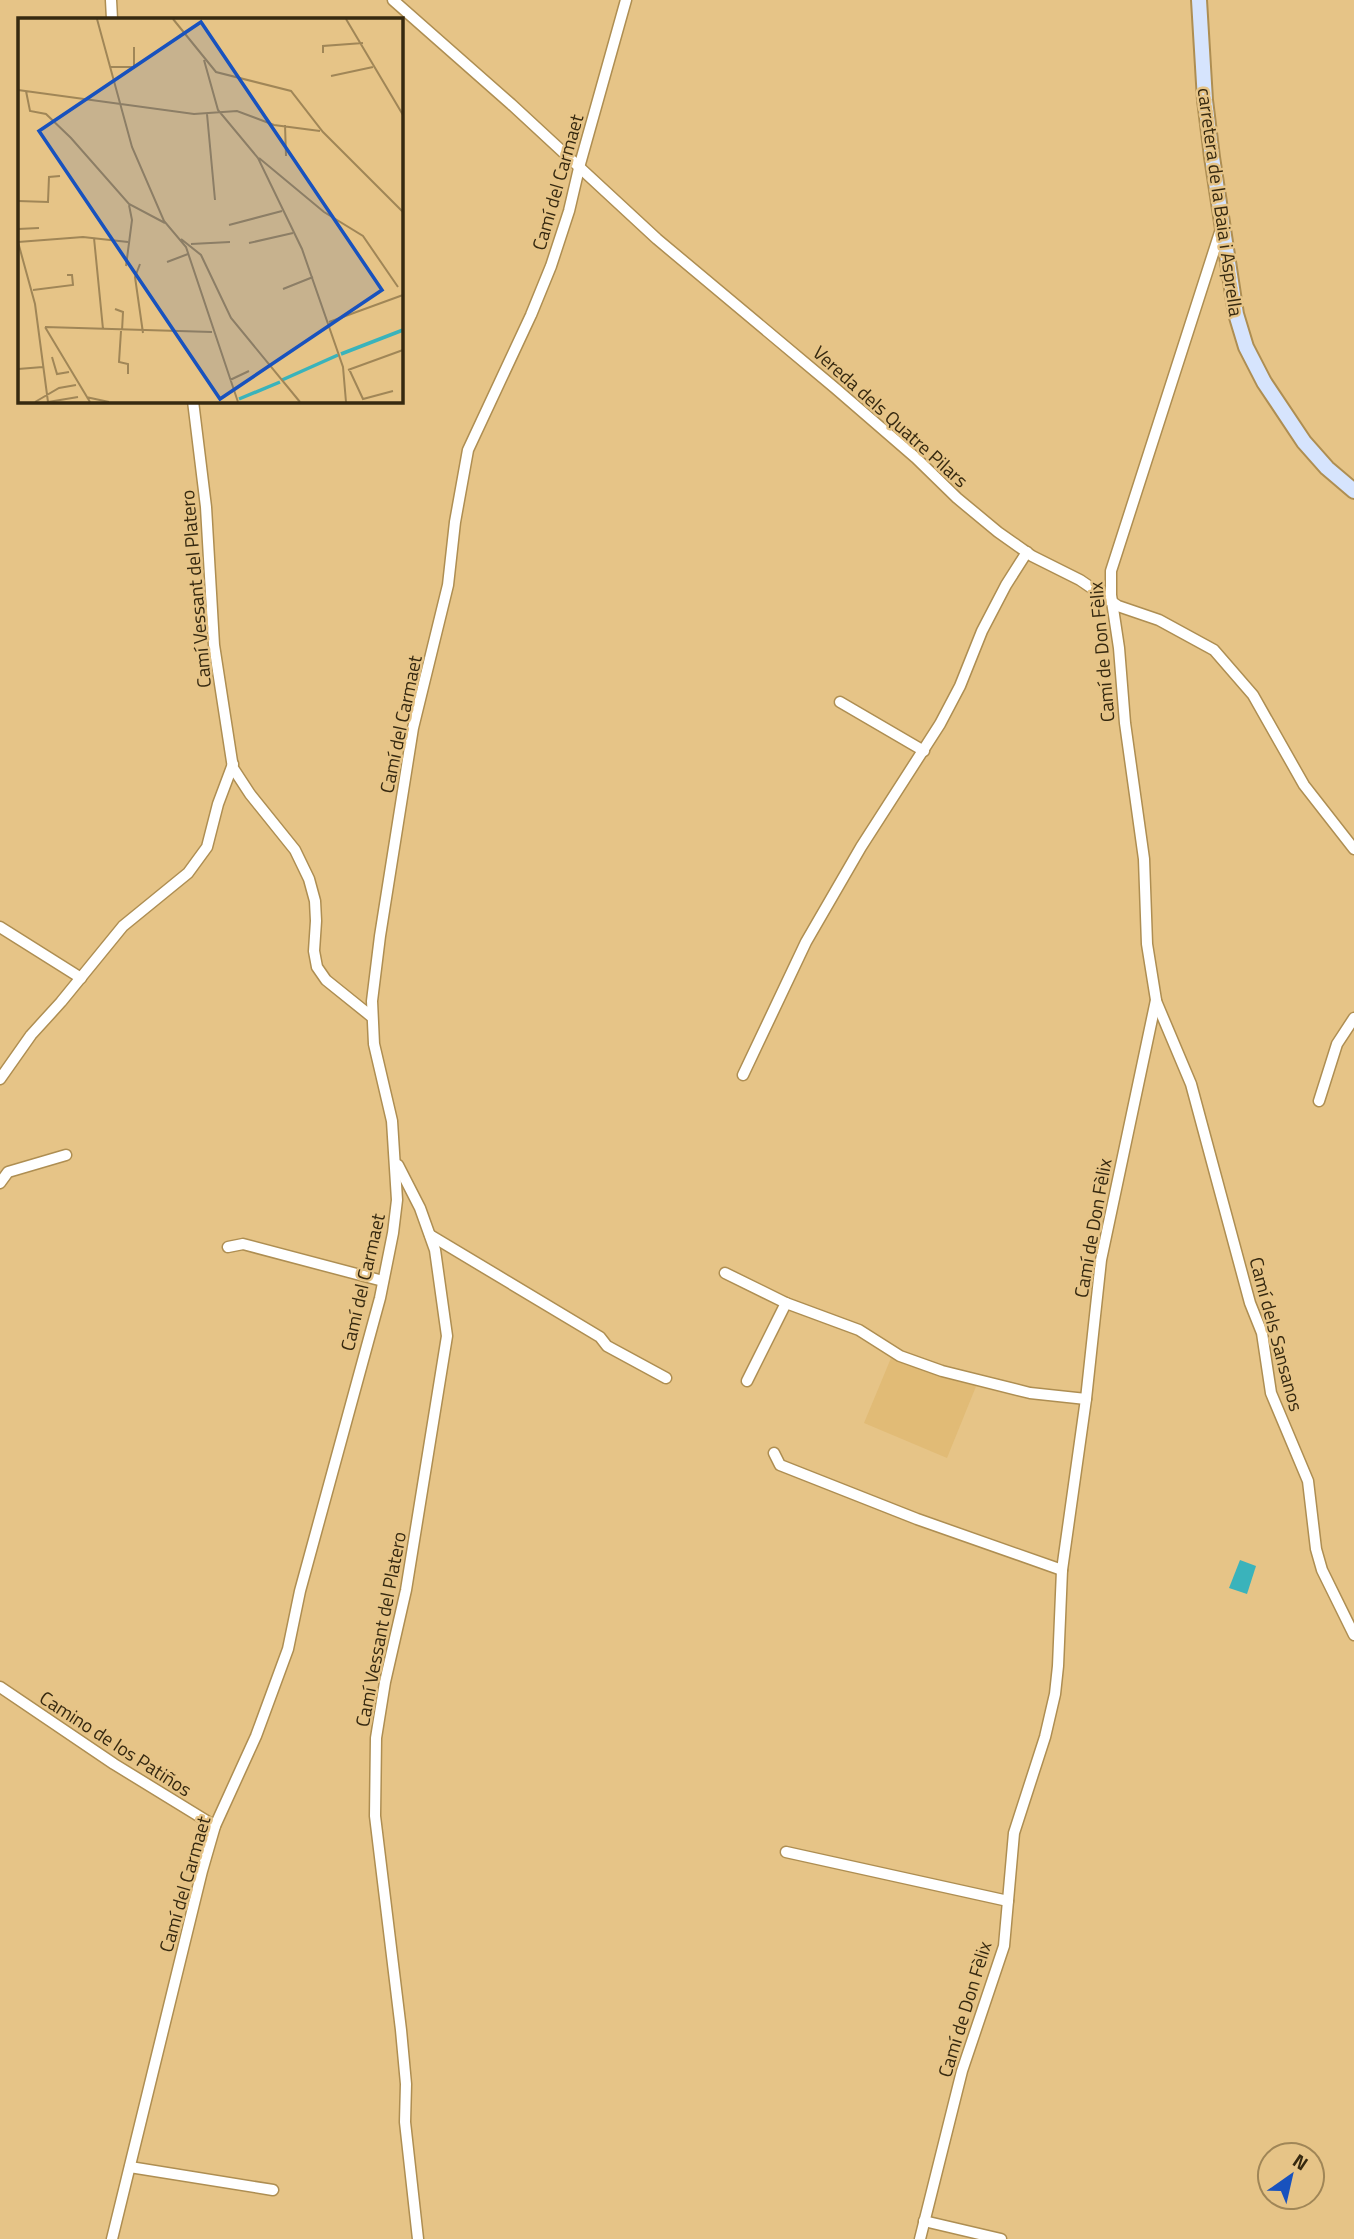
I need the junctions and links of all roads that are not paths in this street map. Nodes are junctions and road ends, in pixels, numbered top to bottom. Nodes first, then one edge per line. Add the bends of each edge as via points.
1 (111, 0) edge
2 (393, 0) edge
3 (626, 0) edge
4 (1199, 0) edge
5 (112, 18) edge
6 (579, 167) junction
7 (1223, 225) junction
8 (193, 402) edge
9 (1354, 491) edge
10 (1027, 552) junction
11 (1112, 601) junction
12 (839, 702) dead end
13 (924, 751) junction
14 (233, 764) junction
15 (1354, 849) edge
16 (0, 927) edge
17 (81, 978) junction
18 (1156, 1000) junction
19 (372, 1017) junction
20 (1354, 1018) edge
21 (743, 1075) dead end
22 (0, 1079) edge
23 (1319, 1101) dead end
24 (66, 1155) dead end
25 (396, 1162) junction
26 (0, 1183) edge
27 (429, 1234) junction
28 (228, 1247) dead end
29 (725, 1273) dead end
30 (383, 1281) junction
31 (786, 1303) junction
32 (666, 1378) dead end
33 (747, 1381) dead end
34 (1086, 1399) junction
35 (774, 1453) dead end
36 (1062, 1570) junction
37 (1354, 1635) edge
38 (0, 1687) edge
39 (215, 1826) junction
40 (786, 1852) dead end
41 (1008, 1901) junction
42 (130, 2167) junction
43 (273, 2190) dead end
44 (924, 2221) junction
45 (112, 2239) edge
46 (418, 2239) edge
47 (920, 2239) edge
48 (1001, 2239) edge

1 - 5 street
2 - 6 street, Vereda dels Quatre Pilars
3 - 6 street, Camí del Carmaet
4 - 7 main road, carretera de la Baia i Asprella via 1205,100
6 - 10 street, Vereda dels Quatre Pilars via 957,498
6 - 19 street, Camí del Carmaet via 551,266 468,450 448,585 414,728 380,936
7 - 9 main road, carretera de la Baia i Asprella via 1236,314 1246,347 1304,442
7 - 11 street, Camí de Don Fèlix via 1111,571
8 - 14 street, Camí Vessant del Platero via 206,507 214,645
10 - 11 street, Vereda dels Quatre Pilars
10 - 13 street via 982,631 960,686
11 - 15 street, Vereda dels Quatre Pilars via 1214,650 1253,695 1304,785
11 - 18 street, Camí de Don Fèlix via 1144,859 1147,944
12 - 13 street
13 - 21 street via 811,933
14 - 17 street via 207,847 188,873 123,926
14 - 19 street, Camí Vessant del Platero via 250,794 295,850 309,879 315,901 317,967 326,980
16 - 17 street
17 - 22 street
18 - 34 street, Camí de Don Fèlix via 1101,1260
18 - 37 street, Camí dels Sansanos via 1191,1084 1262,1333 1271,1393 1308,1481 1322,1570
19 - 25 street, Camí del Carmaet
20 - 23 street via 1337,1044
24 - 26 street via 8,1172
25 - 27 street, Camí Vessant del Platero
25 - 30 street, Camí del Carmaet via 397,1200
27 - 32 street
27 - 46 street, Camí Vessant del Platero via 447,1336 407,1590 376,1738 375,1816 401,2030
28 - 30 street via 243,1244
29 - 31 street
30 - 39 street, Camí del Carmaet via 288,1648 257,1736
31 - 33 street
31 - 34 street via 859,1330 900,1356 943,1371 1030,1393
34 - 36 street, Camí de Don Fèlix
35 - 36 street via 780,1465
36 - 41 street, Camí de Don Fèlix via 1055,1694 1014,1832
38 - 39 street, Camino de los Patiños
39 - 42 street, Camí del Carmaet
40 - 41 street
41 - 44 street, Camí de Don Fèlix via 1004,1946 962,2071
42 - 43 street
42 - 45 street, Camí del Carmaet
44 - 47 street, Camí de Don Fèlix
44 - 48 street

